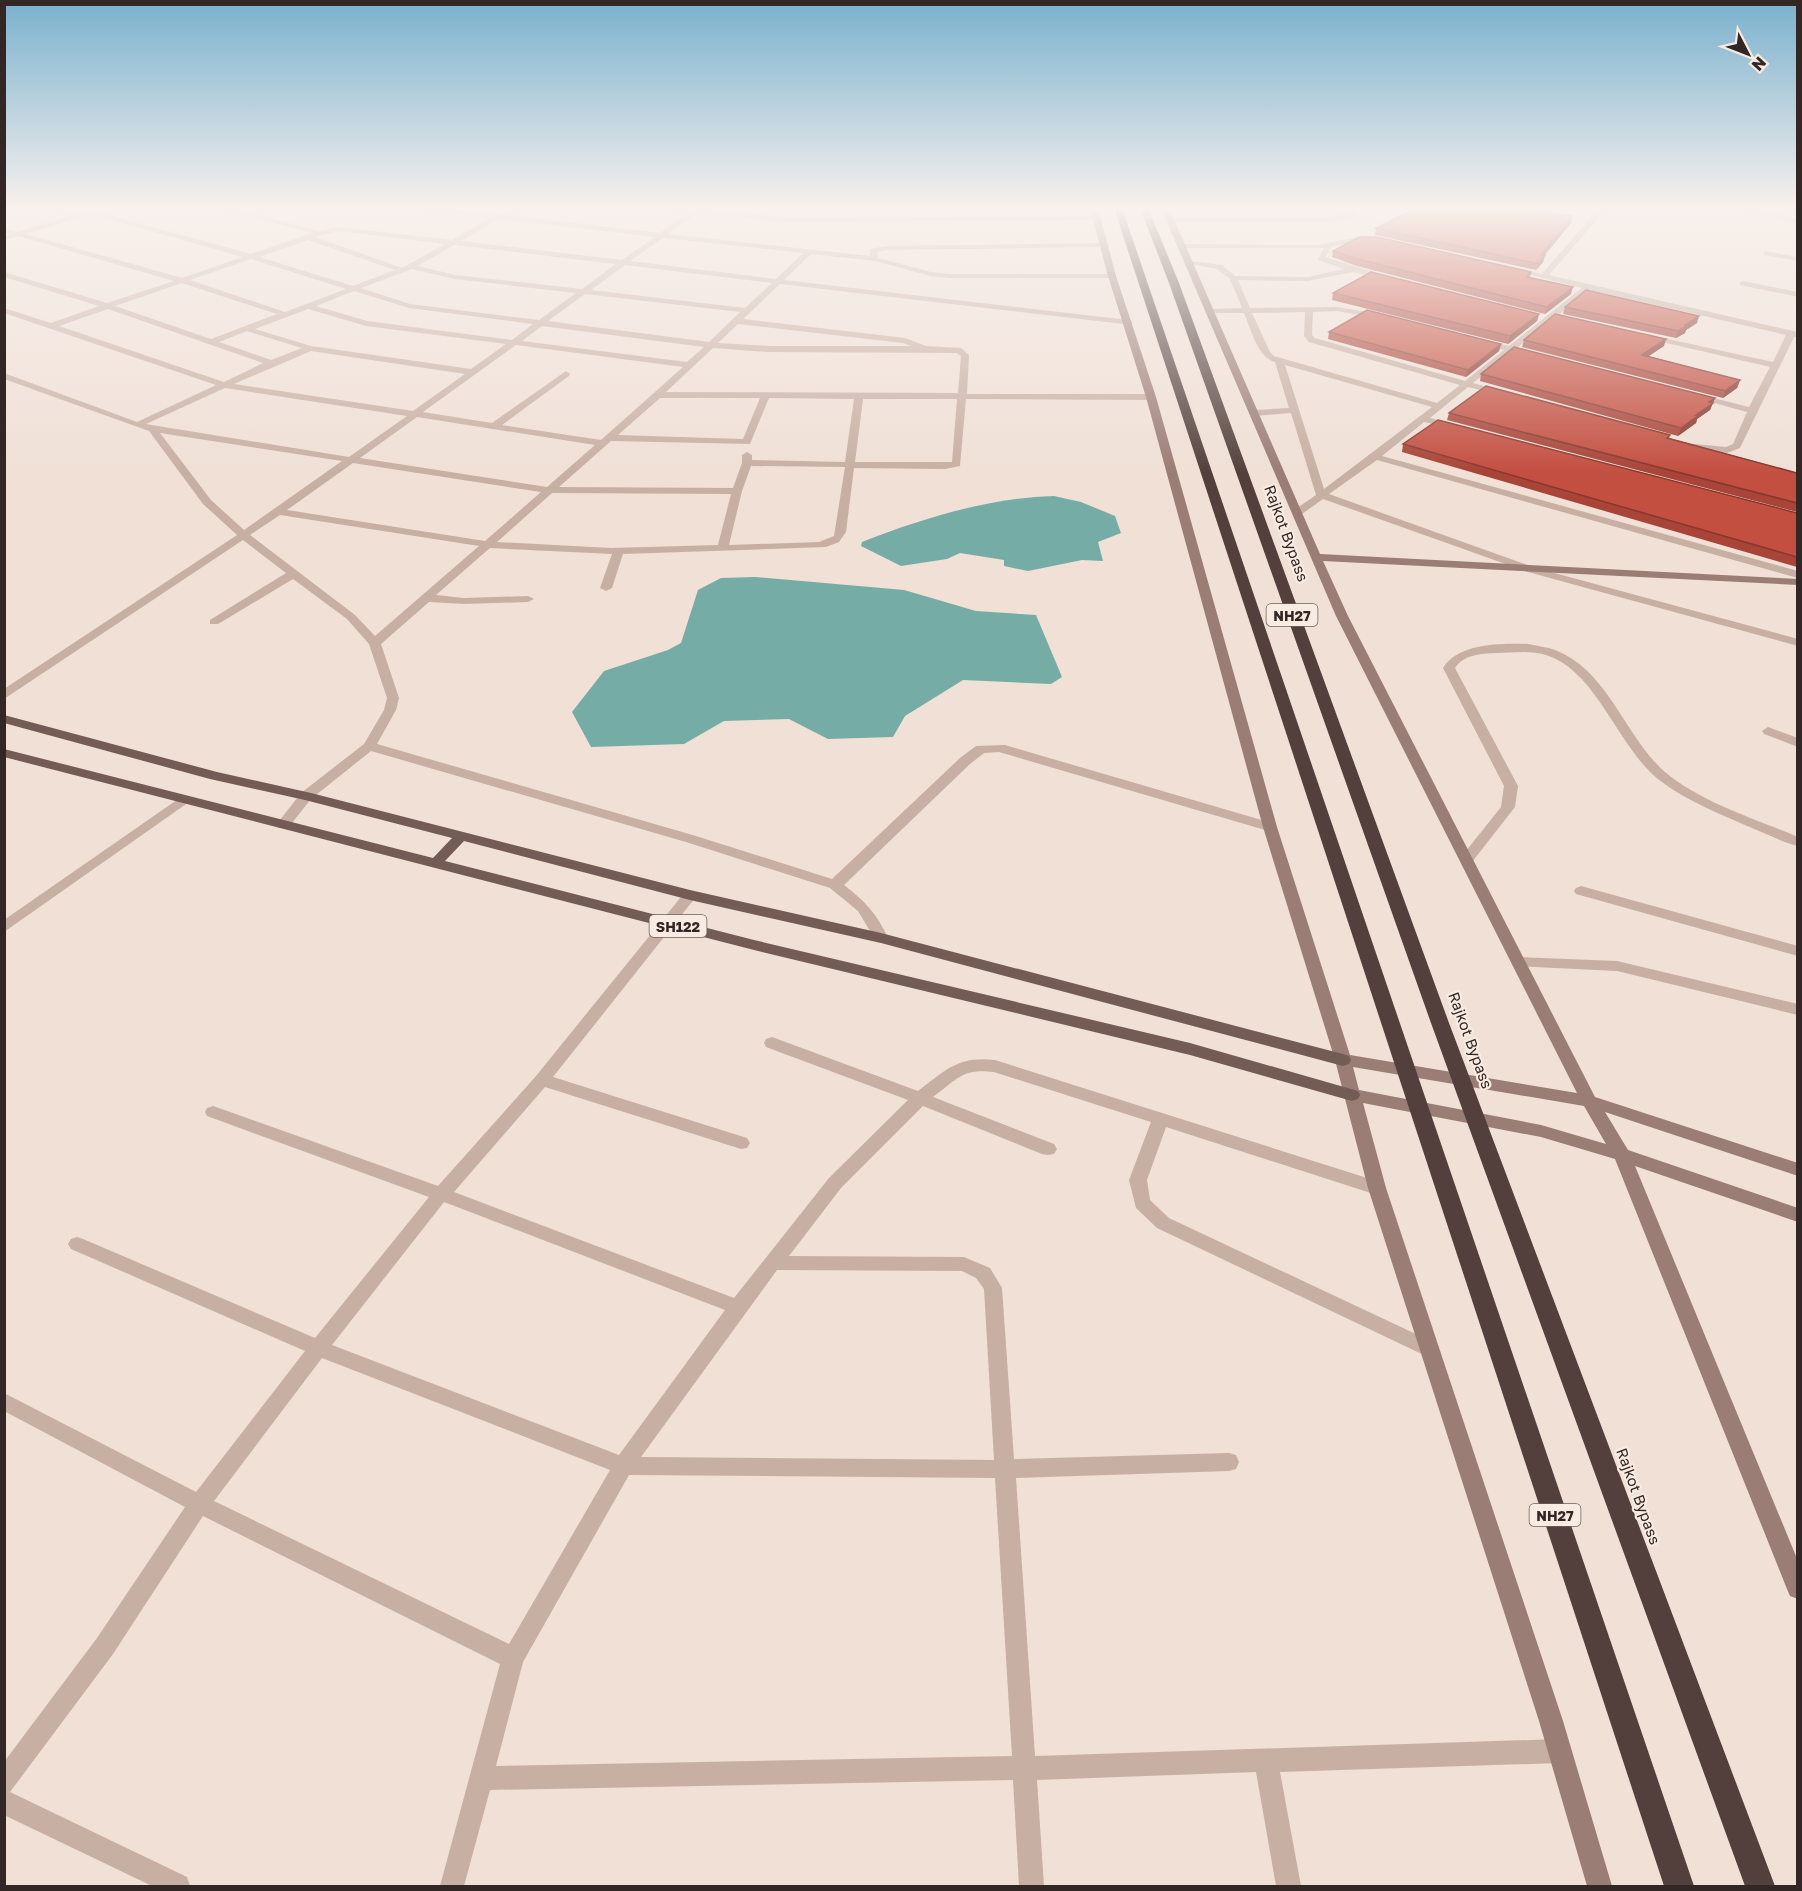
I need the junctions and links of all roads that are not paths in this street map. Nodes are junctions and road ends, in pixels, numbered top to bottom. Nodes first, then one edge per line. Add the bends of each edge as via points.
1 (76, 296) edge
2 (138, 296) edge
3 (230, 296) edge
4 (334, 296) edge
5 (374, 296) edge
6 (577, 296) edge
7 (620, 296) edge
8 (764, 296) edge
9 (906, 296) edge
10 (1119, 296) edge
11 (1148, 296) edge
12 (1179, 296) edge
13 (1205, 296) edge
14 (1241, 296) edge
15 (1577, 296) edge
16 (1624, 296) edge
17 (108, 306) junction
18 (308, 306) junction
19 (1309, 309) junction
20 (4, 310) edge
21 (749, 311) junction
22 (1211, 311) junction
23 (1247, 311) junction
24 (284, 314) junction
25 (17, 315) junction
26 (1536, 316) edge
27 (1549, 318) junction
28 (1563, 318) edge
29 (4, 319) edge
30 (1398, 320) edge
31 (738, 321) junction
32 (541, 323) junction
33 (1129, 323) junction
34 (50, 326) junction
35 (248, 329) junction
36 (1630, 333) edge
37 (1794, 334) edge
38 (1477, 340) edge
39 (516, 341) junction
40 (208, 343) junction
41 (712, 345) junction
42 (310, 348) junction
43 (925, 349) junction
44 (1511, 349) junction
45 (1545, 357) edge
46 (1279, 361) junction
47 (271, 363) junction
48 (687, 365) junction
49 (1775, 365) junction
50 (471, 372) junction
51 (566, 374) dead end
52 (4, 376) edge
53 (1466, 384) junction
54 (225, 385) junction
55 (1683, 393) edge
56 (658, 395) junction
57 (859, 396) junction
58 (963, 396) junction
59 (765, 397) junction
60 (1151, 397) junction
61 (1512, 397) edge
62 (1439, 406) junction
63 (1294, 410) junction
64 (1752, 411) junction
65 (1255, 413) junction
66 (416, 414) junction
67 (1423, 419) junction
68 (137, 425) junction
69 (494, 426) junction
70 (152, 429) junction
71 (1468, 431) edge
72 (606, 441) junction
73 (747, 442) junction
74 (1685, 444) edge
75 (1375, 457) junction
76 (349, 460) junction
77 (747, 463) junction
78 (849, 465) junction
79 (547, 490) junction
80 (737, 491) junction
81 (1322, 495) junction
82 (278, 512) junction
83 (1298, 512) junction
84 (244, 536) junction
85 (487, 544) junction
86 (723, 548) junction
87 (619, 549) junction
88 (1317, 557) junction
89 (1532, 570) junction
90 (293, 574) junction
91 (1797, 575) edge
92 (1797, 582) edge
93 (606, 588) dead end
94 (426, 598) junction
95 (528, 599) dead end
96 (214, 622) dead end
97 (375, 643) junction
98 (1797, 643) edge
99 (4, 695) edge
100 (4, 719) edge
101 (1768, 732) dead end
102 (1797, 742) edge
103 (369, 746) junction
104 (4, 753) edge
105 (306, 796) junction
106 (183, 799) junction
107 (283, 825) junction
108 (1270, 827) junction
109 (461, 836) junction
110 (1797, 842) edge
111 (1467, 859) junction
112 (435, 864) junction
113 (835, 885) junction
114 (1581, 891) dead end
115 (690, 896) junction
116 (668, 923) junction
117 (4, 927) edge
118 (881, 938) junction
119 (1797, 951) edge
120 (1520, 962) junction
121 (1797, 1010) edge
122 (772, 1043) dead end
123 (1343, 1060) junction
124 (542, 1080) junction
125 (1352, 1095) junction
126 (920, 1098) junction
127 (1589, 1101) junction
128 (213, 1112) dead end
129 (1161, 1119) junction
130 (741, 1143) dead end
131 (1048, 1149) dead end
132 (1622, 1155) junction
133 (1797, 1170) edge
134 (1377, 1188) junction
135 (441, 1194) junction
136 (1797, 1215) edge
137 (77, 1244) dead end
138 (772, 1263) junction
139 (738, 1306) junction
140 (318, 1348) junction
141 (1428, 1349) junction
142 (4, 1401) edge
143 (1228, 1462) dead end
144 (622, 1466) junction
145 (1005, 1469) junction
146 (199, 1504) junction
147 (1797, 1589) edge
148 (513, 1658) junction
149 (1560, 1751) junction
150 (1266, 1760) junction
151 (1025, 1768) junction
152 (482, 1778) junction
153 (4, 1783) edge
154 (4, 1802) edge
155 (178, 1887) edge
156 (452, 1887) edge
157 (1032, 1887) edge
158 (1289, 1887) edge
159 (1600, 1887) edge
160 (1679, 1887) edge
161 (1760, 1887) edge

1 - 17 street
2 - 17 street
3 - 24 street
4 - 18 street
5 - 32 street via 409,306
6 - 32 street
7 - 21 street
8 - 21 street
9 - 33 street
10 - 33 street
11 - 160 highway, NH27
12 - 161 highway, Rajkot Bypass / NH27 via 1440,1023
13 - 22 street
14 - 23 street
15 - 27 street
16 - 37 street
17 - 34 street
17 - 40 street
18 - 24 street
18 - 39 street via 366,323
19 - 23 street
19 - 30 street via 1350,310
19 - 53 street via 1311,340
20 - 25 street
21 - 31 street
22 - 23 street
22 - 65 street
23 - 46 street via 1266,353
24 - 35 street
25 - 29 street
25 - 34 street
26 - 27 street
27 - 28 street
27 - 44 street
31 - 41 street
31 - 43 street via 905,341
32 - 39 street
32 - 41 street
33 - 60 street
34 - 54 street
35 - 40 street
35 - 42 street
36 - 49 street
37 - 49 street
38 - 44 street
39 - 48 street
39 - 50 street
40 - 47 street
41 - 43 street
41 - 48 street
42 - 47 street
42 - 50 street
43 - 58 street via 963,352
44 - 45 street
44 - 53 street
46 - 62 street
46 - 63 street
47 - 54 street
48 - 56 street
49 - 64 street
50 - 66 street
51 - 69 street
52 - 68 street
53 - 61 street
53 - 62 street
54 - 66 street
54 - 68 street
55 - 64 street
56 - 59 street
56 - 72 street
57 - 58 street
57 - 59 street
57 - 78 street
58 - 60 street
58 - 78 street via 957,464
59 - 73 street
60 - 108 street
62 - 67 street
63 - 65 street
63 - 81 street
64 - 74 street via 1731,453
65 - 83 street
66 - 69 street
66 - 76 street
67 - 71 street
67 - 75 street
68 - 70 street
69 - 72 street
70 - 76 street
70 - 84 street via 200,495
72 - 73 street
72 - 79 street
73 - 77 street
75 - 81 street
75 - 91 street
76 - 79 street
76 - 82 street
77 - 78 street
77 - 80 street
78 - 86 street via 841,532 832,543
79 - 80 street
79 - 85 street
80 - 86 street
81 - 83 street
81 - 89 street
82 - 84 street
82 - 85 street
83 - 88 street
84 - 90 street
84 - 99 street
85 - 87 street
85 - 94 street
86 - 87 street
87 - 93 street
88 - 89 street
88 - 111 street via 1342,616
89 - 92 street
89 - 98 street
90 - 96 street
90 - 97 street via 351,617
94 - 95 street
94 - 97 street
97 - 103 street via 393,698
100 - 105 main road, SH122 via 215,776
101 - 102 street
103 - 105 street
103 - 113 street
104 - 106 main road, SH122
105 - 107 street
105 - 109 main road, SH122
106 - 107 main road, SH122
106 - 117 street
107 - 112 main road, SH122
108 - 113 street via 1000,748 981,749 964,760
108 - 123 street
109 - 112 main road
109 - 115 main road, SH122
110 - 111 street via 1691,795 1662,776 1646,762 1580,669 1552,652 1529,648 1467,652 1453,660 1449,668 1511,786 1508,807
111 - 120 street
112 - 116 main road, SH122
113 - 118 street via 864,907
114 - 119 street
115 - 116 street
115 - 118 main road, SH122
116 - 124 street
116 - 125 main road, SH122 via 1190,1049
118 - 123 main road, SH122
120 - 121 street via 1617,966
120 - 127 street
122 - 126 street
123 - 125 street
123 - 127 street
124 - 130 street
124 - 135 street
125 - 132 street via 1541,1131
125 - 134 street
126 - 129 street via 959,1069 976,1064 995,1066
126 - 131 street
126 - 138 street via 834,1183
127 - 132 street
127 - 133 street
128 - 135 street
129 - 134 street
129 - 141 street via 1138,1180 1142,1203 1162,1223
132 - 136 street
132 - 147 street
134 - 141 street
135 - 139 street
135 - 140 street
137 - 140 street
138 - 139 street
138 - 145 street via 964,1264 983,1273 993,1287
139 - 144 street
140 - 144 street
140 - 146 street
141 - 149 street
142 - 146 street
143 - 145 street
144 - 145 street
144 - 148 street
145 - 151 street
146 - 148 street
146 - 153 street via 105,1646
148 - 152 street
149 - 150 street
149 - 159 street
150 - 151 street
150 - 158 street
151 - 152 street
151 - 157 street
152 - 156 street
154 - 155 street

